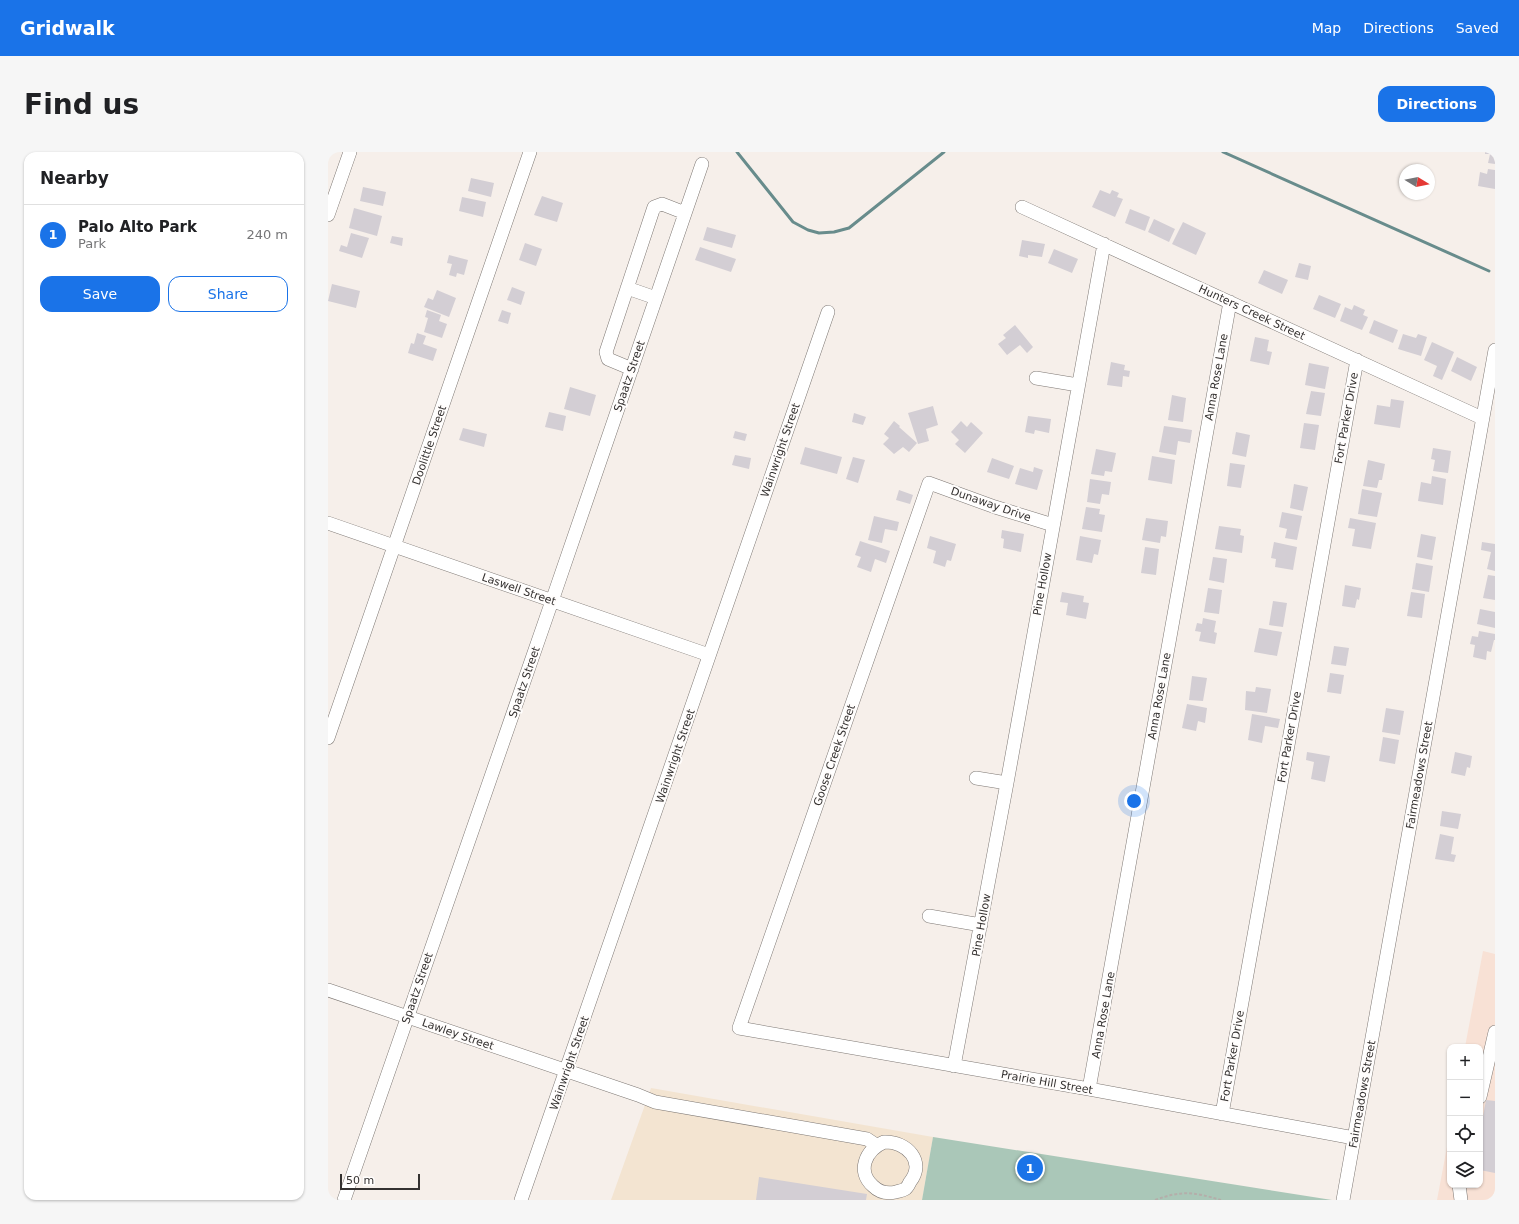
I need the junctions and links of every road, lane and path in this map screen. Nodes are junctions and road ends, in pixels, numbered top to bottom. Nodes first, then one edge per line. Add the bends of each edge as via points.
1 (350, 152) edge
2 (530, 152) edge
3 (702, 164) dead end
4 (1022, 207) dead end
5 (685, 213) junction
6 (328, 215) edge
7 (1104, 244) junction
8 (627, 288) junction
9 (656, 298) junction
10 (1230, 302) junction
11 (828, 312) dead end
12 (1495, 350) edge
13 (1357, 360) junction
14 (632, 369) junction
15 (1036, 378) dead end
16 (1078, 385) junction
17 (1482, 418) junction
18 (929, 483) joint
19 (328, 523) edge
20 (1053, 524) junction
21 (395, 546) junction
22 (552, 601) junction
23 (710, 655) junction
24 (328, 738) edge
25 (976, 778) dead end
26 (1007, 783) junction
27 (929, 916) dead end
28 (981, 925) junction
29 (328, 990) edge
30 (407, 1017) junction
31 (739, 1028) joint
32 (1495, 1032) edge
33 (954, 1066) junction
34 (566, 1072) junction
35 (1483, 1084) edge
36 (1089, 1089) junction
37 (1222, 1114) junction
38 (1354, 1138) junction
39 (876, 1146) junction
40 (1459, 1188) edge
41 (904, 1195) edge
42 (344, 1200) edge
43 (521, 1200) edge
44 (1156, 1200) edge
45 (1221, 1200) edge
46 (1342, 1200) edge
47 (1461, 1200) edge

1 - 6 street
2 - 21 street, Doolittle Street
3 - 5 street, Spaatz Street
4 - 7 street, Hunters Creek Street
5 - 8 street via 662,204 654,206
5 - 9 street, Spaatz Street
7 - 10 street, Hunters Creek Street
7 - 16 street, Pine Hollow
8 - 9 street
8 - 14 street via 606,352 608,359
9 - 14 street, Spaatz Street
10 - 13 street, Hunters Creek Street
10 - 36 street, Anna Rose Lane
11 - 23 street, Wainwright Street
12 - 17 street, Fairmeadows Street
13 - 17 street, Hunters Creek Street
13 - 37 street, Fort Parker Drive
14 - 22 street, Spaatz Street
15 - 16 street
16 - 20 street, Pine Hollow
17 - 38 street, Fairmeadows Street
18 - 20 street, Dunaway Drive via 995,507
18 - 31 street, Goose Creek Street
19 - 21 street, Laswell Street
20 - 26 street, Pine Hollow
21 - 22 street, Laswell Street
21 - 24 street, Doolittle Street
22 - 23 street, Laswell Street
22 - 30 street, Spaatz Street
23 - 34 street, Wainwright Street
25 - 26 street
26 - 28 street, Pine Hollow
27 - 28 street
28 - 33 street, Pine Hollow
29 - 30 street, Lawley Street
30 - 34 street, Lawley Street
30 - 42 street, Spaatz Street
31 - 33 street, Prairie Hill Street
32 - 35 street
33 - 36 street, Prairie Hill Street
34 - 39 street, Lawley Street via 655,1102 867,1139
34 - 43 street, Wainwright Street
36 - 37 street, Prairie Hill Street
37 - 38 street, Prairie Hill Street
38 - 46 street, Fairmeadows Street
39 - 41 street via 866,1159 865,1176 876,1189
39 - 41 street via 892,1142 904,1146 912,1155 915,1172
40 - 47 street
44 - 45 path via 1186,1192

